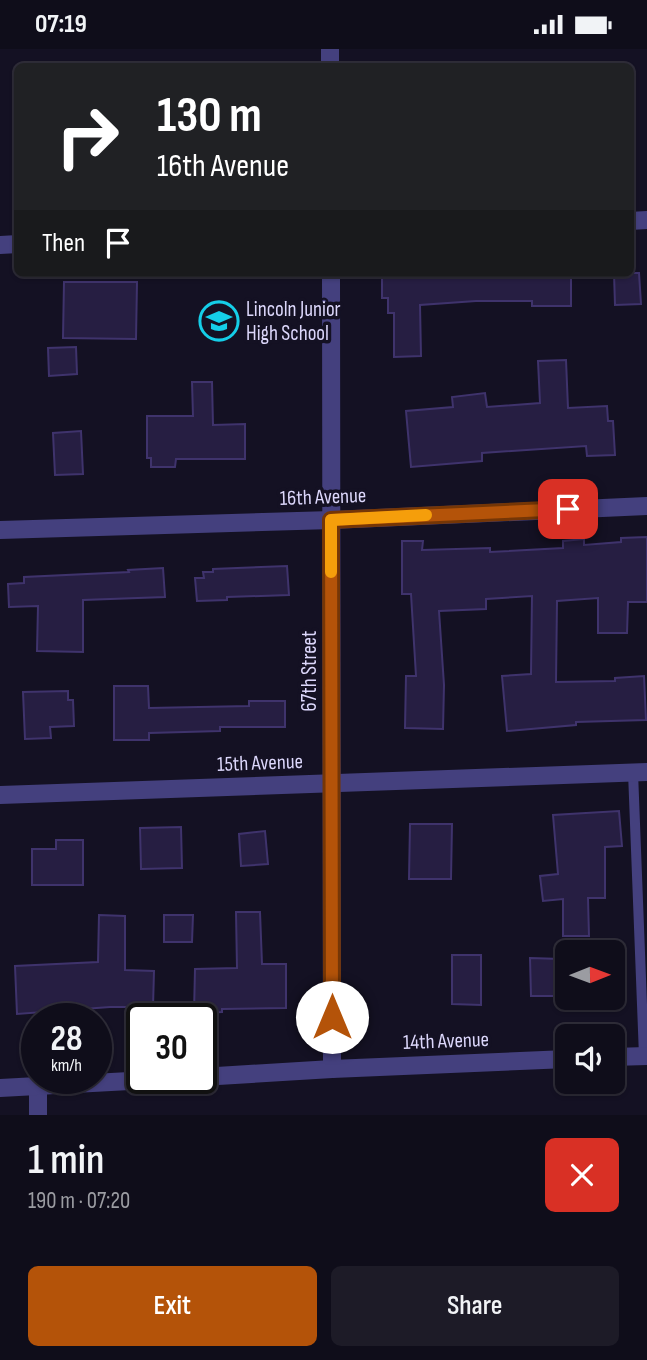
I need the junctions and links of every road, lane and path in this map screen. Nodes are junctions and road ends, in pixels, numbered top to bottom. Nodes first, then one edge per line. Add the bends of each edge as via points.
1 (331, 277) edge
2 (647, 506) edge
3 (331, 520) junction
4 (0, 530) edge
5 (640, 772) edge
6 (332, 783) junction
7 (0, 795) edge
8 (645, 1056) edge
9 (625, 1057) edge
10 (555, 1060) edge
11 (332, 1069) junction
12 (217, 1076) edge
13 (21, 1087) edge
14 (0, 1088) edge
15 (38, 1094) edge
16 (38, 1115) edge

1 - 3 street, 67th Street
2 - 3 street, 16th Avenue
3 - 4 street, 16th Avenue
3 - 6 street, 67th Street
5 - 6 street, 15th Avenue
5 - 8 lane
6 - 7 street, 15th Avenue
6 - 11 street, 67th Street
8 - 9 street
10 - 11 street, 14th Avenue
11 - 12 street, 14th Avenue
13 - 14 street
15 - 16 street

